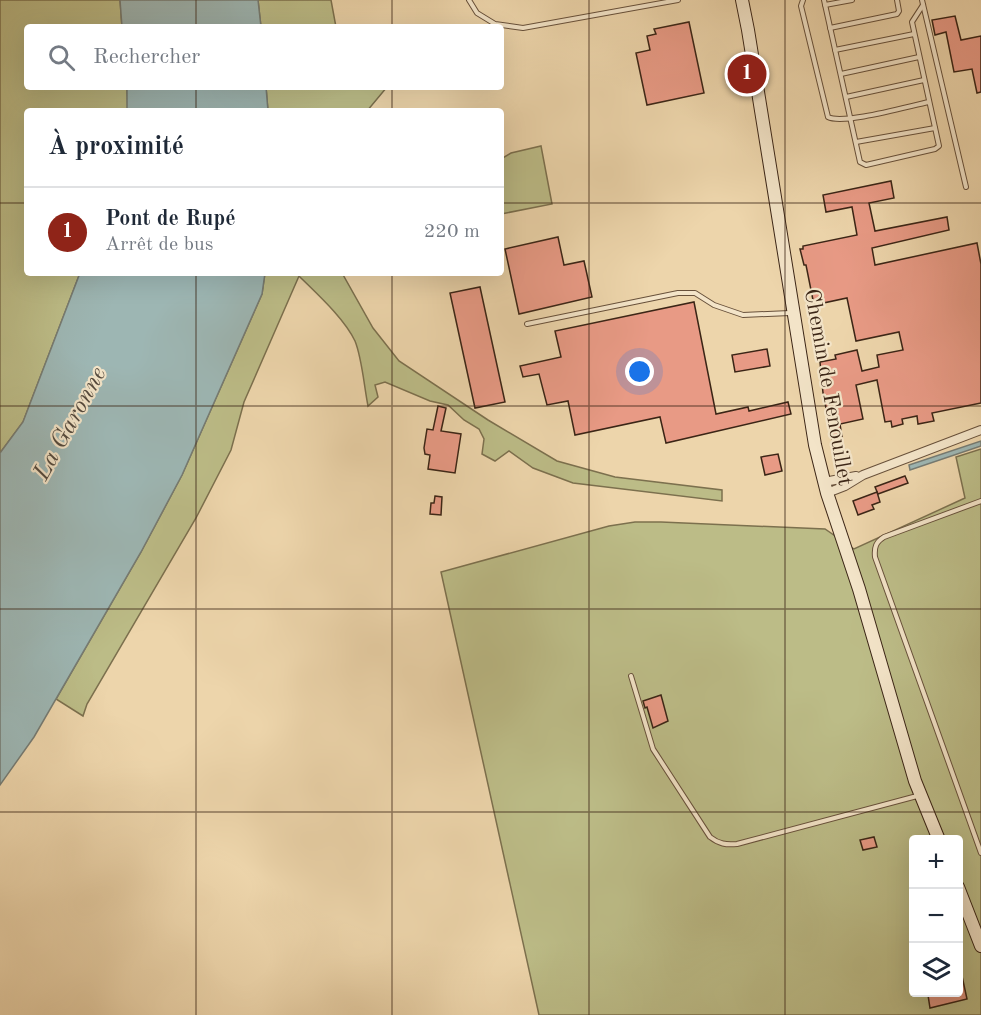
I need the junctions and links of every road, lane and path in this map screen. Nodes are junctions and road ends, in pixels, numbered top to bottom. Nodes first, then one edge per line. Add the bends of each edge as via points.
1 (469, 0) edge
2 (678, 0) edge
3 (742, 0) edge
4 (803, 0) edge
5 (852, 0) edge
6 (897, 0) edge
7 (922, 2) edge
8 (825, 3) edge
9 (495, 24) edge
10 (504, 25) edge
11 (830, 28) junction
12 (914, 34) junction
13 (835, 50) junction
14 (919, 57) junction
15 (841, 74) junction
16 (924, 80) junction
17 (846, 97) junction
18 (929, 102) junction
19 (851, 119) junction
20 (935, 128) junction
21 (856, 142) junction
22 (966, 187) dead end
23 (794, 313) junction
24 (527, 324) dead end
25 (981, 430) edge
26 (826, 487) junction
27 (981, 501) edge
28 (631, 676) dead end
29 (921, 795) junction
30 (937, 835) edge
31 (981, 853) edge
32 (959, 889) edge
33 (981, 946) edge

1 - 9 lane via 477,14
2 - 10 lane via 523,28
3 - 23 street, Chemin de Fenouillet
4 - 19 lane via 801,6 826,112 831,119
5 - 8 lane
6 - 11 lane via 897,14
7 - 12 lane via 912,22
7 - 22 lane
8 - 11 lane
11 - 13 lane
12 - 13 lane
12 - 14 lane
13 - 15 lane
14 - 15 lane
14 - 16 lane
15 - 17 lane
16 - 17 lane
16 - 18 lane
17 - 19 lane
18 - 19 lane
18 - 20 lane
19 - 21 lane
20 - 21 lane
20 - 21 lane via 939,146 935,149 866,165 860,162
23 - 24 lane via 743,315 714,305 695,292
23 - 26 street, Chemin de Fenouillet via 815,445
25 - 26 street via 862,475 845,486
26 - 29 street, Chemin de Fenouillet
27 - 31 lane via 884,537 874,548
28 - 29 lane via 653,749 717,842 737,844
29 - 30 street, Chemin de Fenouillet
32 - 33 street

